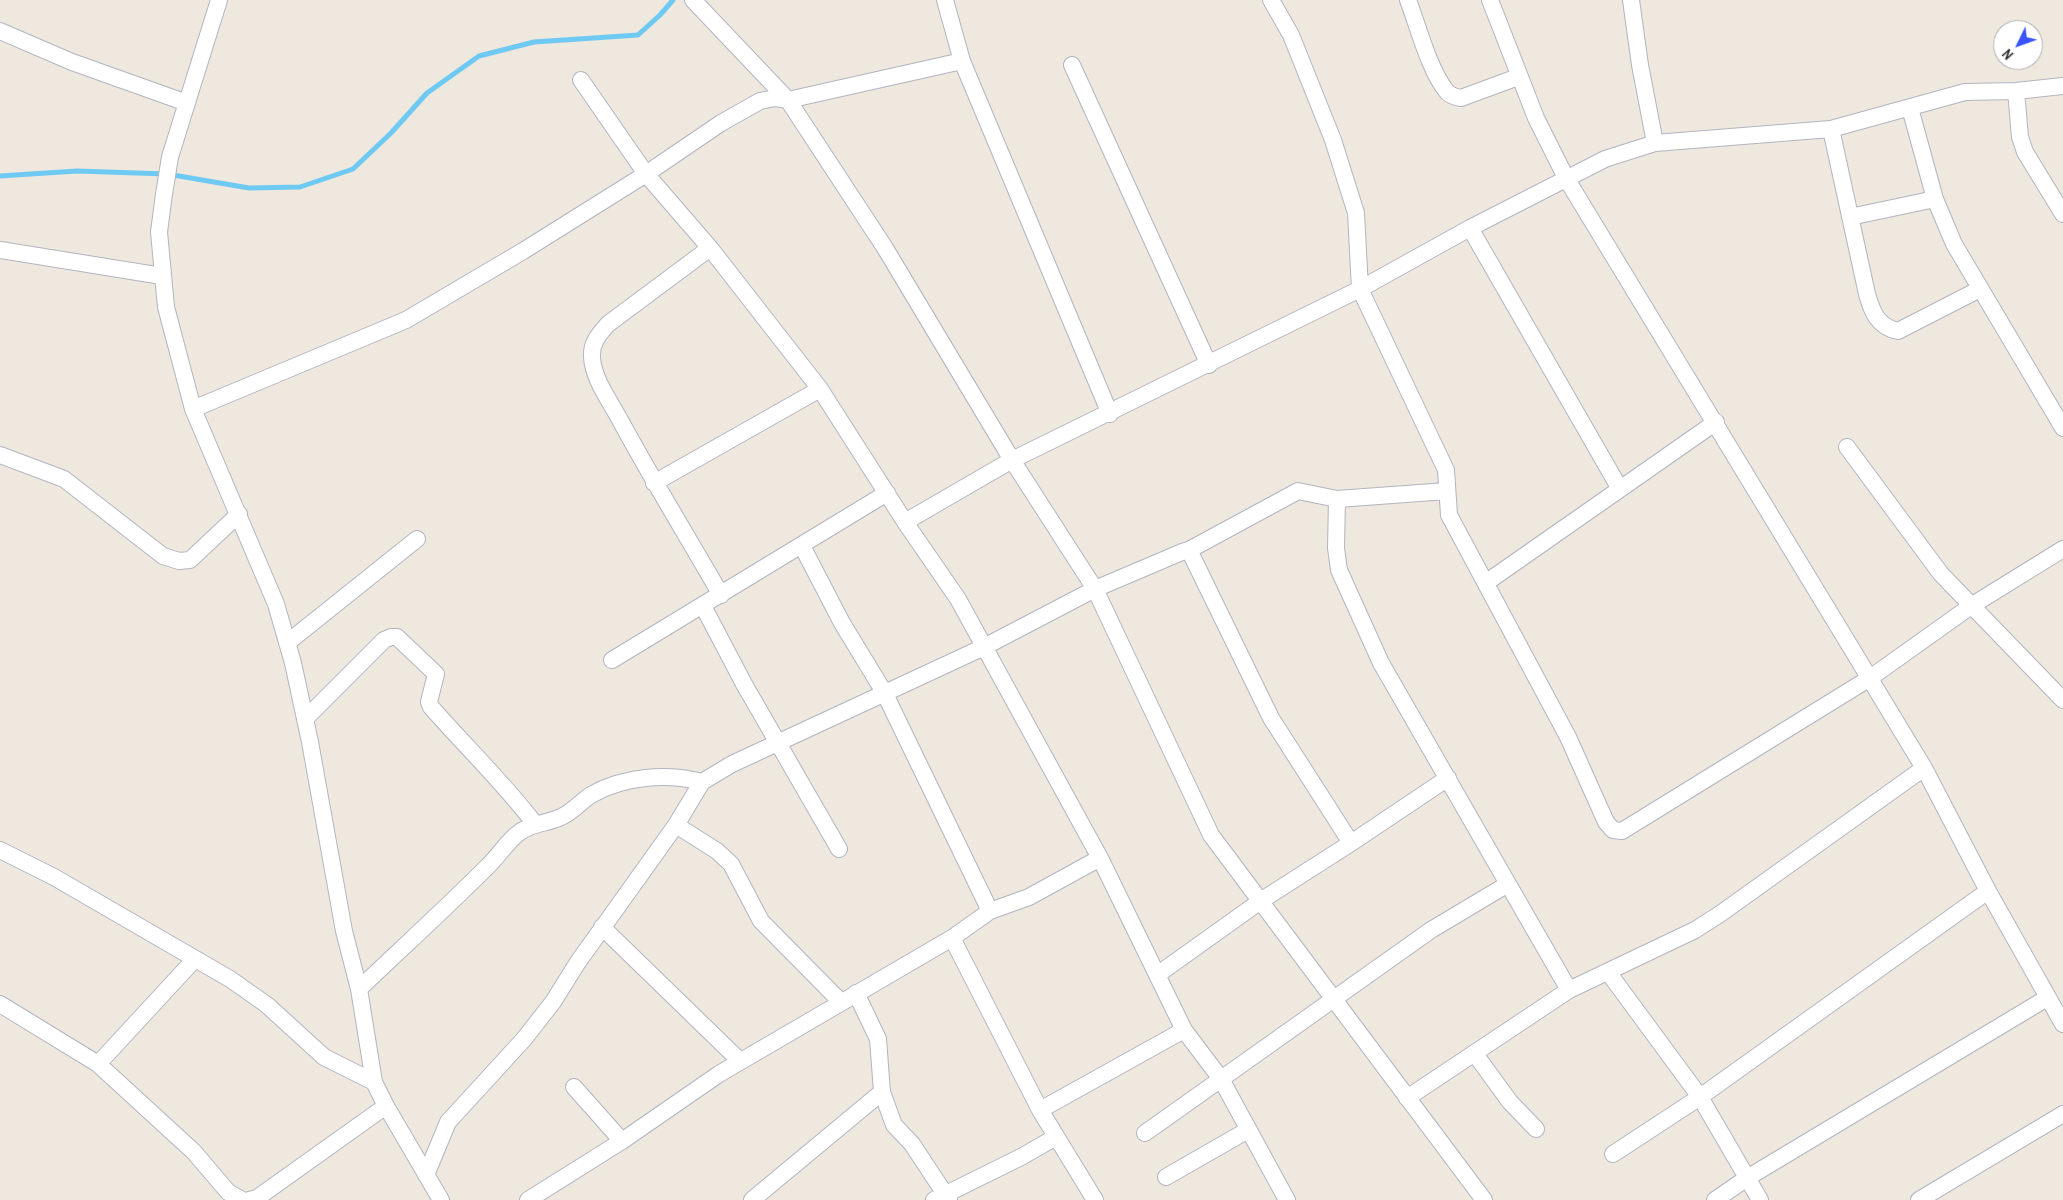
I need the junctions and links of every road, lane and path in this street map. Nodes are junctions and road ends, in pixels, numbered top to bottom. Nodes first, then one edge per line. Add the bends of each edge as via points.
1 (219, 0) edge
2 (693, 0) edge
3 (944, 0) edge
4 (1271, 0) edge
5 (1408, 0) edge
6 (1490, 0) edge
7 (1631, 0) edge
8 (0, 31) edge
9 (962, 61) junction
10 (1072, 65) dead end
11 (1518, 77) junction
12 (581, 80) dead end
13 (2063, 86) edge
14 (2016, 91) junction
15 (788, 100) junction
16 (187, 103) junction
17 (1910, 108) junction
18 (1831, 129) junction
19 (1655, 143) junction
20 (646, 174) junction
21 (1566, 178) junction
22 (1935, 199) junction
23 (2063, 214) edge
24 (1850, 217) junction
25 (1470, 228) junction
26 (710, 248) junction
27 (0, 250) edge
28 (162, 276) junction
29 (1360, 289) junction
30 (1980, 289) junction
31 (1209, 364) junction
32 (820, 389) junction
33 (193, 409) junction
34 (1110, 414) junction
35 (1716, 422) junction
36 (2063, 428) edge
37 (1846, 447) dead end
38 (0, 455) edge
39 (1012, 460) junction
40 (654, 483) junction
41 (1620, 489) junction
42 (1447, 491) junction
43 (887, 493) junction
44 (1337, 499) junction
45 (239, 514) junction
46 (905, 522) junction
47 (418, 539) dead end
48 (802, 546) junction
49 (2063, 549) edge
50 (1189, 550) junction
51 (1487, 582) junction
52 (1095, 588) junction
53 (721, 595) junction
54 (703, 606) junction
55 (1971, 606) junction
56 (287, 643) junction
57 (984, 647) junction
58 (612, 660) dead end
59 (1870, 678) junction
60 (884, 692) junction
61 (2063, 700) edge
62 (305, 719) junction
63 (780, 744) junction
64 (1924, 768) junction
65 (1448, 778) junction
66 (702, 782) junction
67 (535, 824) junction
68 (676, 825) junction
69 (1351, 843) junction
70 (839, 849) dead end
71 (0, 850) edge
72 (1100, 858) junction
73 (1508, 884) junction
74 (1988, 891) junction
75 (1262, 900) junction
76 (990, 911) junction
77 (602, 927) junction
78 (952, 938) junction
79 (194, 960) junction
80 (1608, 972) junction
81 (1157, 975) junction
82 (359, 989) junction
83 (1569, 990) junction
84 (856, 993) junction
85 (2047, 998) junction
86 (1333, 999) junction
87 (841, 1002) junction
88 (4, 1012) edge
89 (2063, 1024) edge
90 (1184, 1030) junction
91 (1475, 1054) junction
92 (740, 1061) junction
93 (98, 1064) junction
94 (1221, 1079) junction
95 (374, 1082) junction
96 (574, 1087) dead end
97 (882, 1092) junction
98 (1700, 1097) junction
99 (1408, 1098) junction
100 (386, 1106) junction
101 (1040, 1110) junction
102 (2063, 1114) edge
103 (1536, 1129) dead end
104 (1248, 1130) junction
105 (1145, 1133) dead end
106 (1056, 1137) junction
107 (622, 1141) junction
108 (1613, 1154) dead end
109 (426, 1175) junction
110 (1166, 1177) dead end
111 (1748, 1178) junction
112 (943, 1198) edge
113 (242, 1200) edge
114 (249, 1200) edge
115 (440, 1200) edge
116 (528, 1200) edge
117 (752, 1200) edge
118 (1095, 1200) edge
119 (1286, 1200) edge
120 (1484, 1200) edge
121 (1715, 1200) edge
122 (1760, 1200) edge
123 (1920, 1200) edge

1 - 16 street
2 - 15 street
3 - 9 street
4 - 29 street via 1295,44 1350,189 1358,234
5 - 11 street via 1434,68 1446,91 1453,96 1461,98
6 - 11 street
7 - 19 street
8 - 16 street via 72,62
9 - 15 street
9 - 34 street
10 - 31 street
11 - 21 street
12 - 20 street
13 - 14 street
14 - 17 street via 1965,92
14 - 23 street via 2020,136 2025,152
15 - 20 street via 760,101 721,122
15 - 39 street via 885,248
16 - 28 street via 170,157 164,194 159,232
17 - 18 street
17 - 22 street
18 - 19 street
18 - 24 street
19 - 21 street via 1605,159
20 - 26 street
20 - 33 street via 406,320
21 - 25 street
21 - 35 street
22 - 24 street
22 - 30 street via 1954,244
24 - 30 street via 1870,305 1875,317 1891,330 1898,331
25 - 29 street
25 - 41 street
26 - 32 street
26 - 40 street via 608,324 593,346 592,358 601,386
27 - 28 street
28 - 33 street via 172,334
29 - 31 street
29 - 42 street via 1446,470
30 - 36 street
31 - 34 street
32 - 40 street
32 - 43 street
33 - 45 street
34 - 39 street
35 - 41 street
35 - 59 street
37 - 55 street via 1904,522 1922,551
38 - 45 street via 64,480 164,556 179,561 190,560
39 - 46 street
39 - 52 street
40 - 53 street
41 - 51 street
42 - 44 street
42 - 51 street via 1450,515
43 - 46 street
43 - 48 street
44 - 50 street via 1298,491
44 - 65 street via 1339,570 1381,663
45 - 56 street via 276,604
46 - 57 street via 958,599
47 - 56 street
48 - 53 street
48 - 60 street via 842,623
49 - 55 street
50 - 52 street
50 - 69 street via 1271,718
51 - 59 street via 1568,737 1606,822 1613,830 1622,832
52 - 57 street
52 - 75 street via 1211,835
53 - 54 street
54 - 58 street
54 - 63 street
55 - 59 street
55 - 61 street
56 - 62 street
57 - 60 street
57 - 72 street
59 - 64 street
60 - 63 street
60 - 76 street
62 - 67 street via 384,640 390,636 397,637 436,674 429,702 431,707 497,776
62 - 82 street via 344,931
63 - 66 street via 732,764
63 - 70 street
64 - 74 street
64 - 80 street via 1720,914 1695,930
65 - 69 street
65 - 73 street
66 - 67 street via 683,777 652,777 628,782 591,795 559,818
66 - 68 street
67 - 82 street via 516,835 489,866
68 - 77 street
68 - 87 street via 717,851 731,864 761,921
69 - 75 street
71 - 79 street via 54,877
72 - 76 street via 1028,897
72 - 81 street
73 - 83 street
73 - 86 street via 1431,930
74 - 85 street
74 - 98 street
75 - 81 street
75 - 86 street
76 - 78 street
77 - 92 street
77 - 109 street via 553,1002 524,1039 448,1122
78 - 84 street
78 - 101 street
79 - 93 street
79 - 95 street via 251,994 324,1057
80 - 83 street
80 - 98 street
81 - 90 street
82 - 95 street
83 - 91 street
84 - 87 street
84 - 97 street via 878,1039
85 - 89 street
85 - 111 street
86 - 94 street
86 - 99 street
87 - 92 street
88 - 93 street
90 - 94 street
90 - 101 street
91 - 99 street
91 - 103 street via 1510,1102
92 - 107 street
93 - 113 street via 194,1152 228,1192
94 - 104 street
94 - 105 street
95 - 100 street
96 - 107 street
97 - 112 street via 894,1125 912,1144
97 - 117 street
98 - 108 street
98 - 111 street
99 - 120 street
100 - 109 street
100 - 114 street via 257,1198
101 - 106 street
102 - 123 street
104 - 110 street
104 - 119 street
106 - 112 street
106 - 118 street
107 - 116 street
109 - 115 street
111 - 121 street
111 - 122 street

